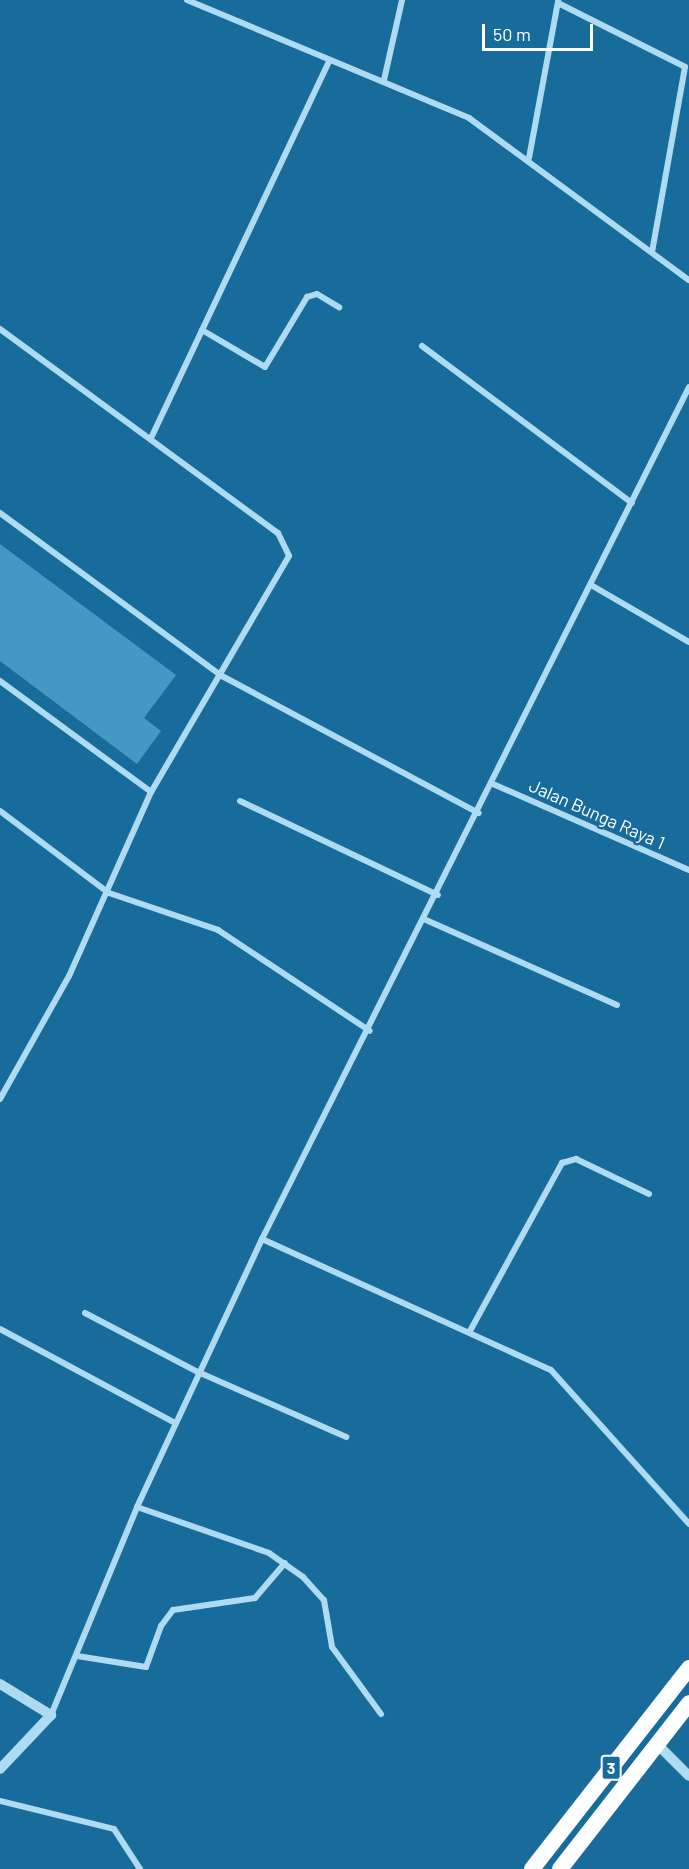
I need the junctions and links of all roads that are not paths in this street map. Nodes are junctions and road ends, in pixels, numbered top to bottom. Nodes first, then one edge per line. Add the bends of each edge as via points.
1 (187, 0) edge
2 (402, 0) edge
3 (558, 2) edge
4 (329, 61) junction
5 (384, 80) junction
6 (529, 158) junction
7 (652, 252) junction
8 (689, 280) edge
9 (339, 307) dead end
10 (0, 329) edge
11 (202, 330) junction
12 (422, 346) dead end
13 (689, 387) edge
14 (152, 436) junction
15 (632, 503) junction
16 (0, 513) edge
17 (591, 585) junction
18 (689, 642) edge
19 (222, 676) junction
20 (0, 681) edge
21 (493, 784) junction
22 (151, 792) junction
23 (240, 801) dead end
24 (478, 813) junction
25 (1, 815) edge
26 (689, 870) edge
27 (109, 893) junction
28 (438, 895) junction
29 (426, 920) junction
30 (617, 1005) dead end
31 (370, 1031) junction
32 (0, 1099) edge
33 (649, 1194) dead end
34 (262, 1239) junction
35 (85, 1313) dead end
36 (0, 1329) edge
37 (470, 1331) junction
38 (198, 1372) junction
39 (175, 1423) junction
40 (346, 1437) dead end
41 (137, 1507) junction
42 (689, 1524) edge
43 (285, 1563) junction
44 (77, 1656) junction
45 (689, 1668) edge
46 (0, 1684) edge
47 (689, 1703) edge
48 (381, 1714) dead end
49 (51, 1715) junction
50 (657, 1744) junction
51 (0, 1769) edge
52 (689, 1776) edge
53 (0, 1801) edge
54 (140, 1869) edge
55 (532, 1869) edge
56 (560, 1869) edge

1 - 4 street
2 - 5 street
3 - 6 street
3 - 7 street via 685,67
4 - 5 street
4 - 11 street
5 - 6 street via 469,118
6 - 7 street
7 - 8 street
9 - 11 street via 317,294 307,297 265,368
10 - 14 street
11 - 14 street
12 - 15 street
13 - 15 street
14 - 19 street via 278,533 288,549 288,567
15 - 17 street
16 - 19 street
17 - 18 street
17 - 21 street
19 - 22 street
19 - 24 street
20 - 22 street
21 - 24 street
21 - 26 street, Jalan Bunga Raya 1
22 - 27 street
23 - 28 street
24 - 28 street
25 - 27 street
27 - 31 street via 218,930
27 - 32 street
28 - 29 street
29 - 30 street
29 - 31 street
31 - 34 street
33 - 37 street via 576,1159 562,1163
34 - 37 street
34 - 38 street
35 - 38 street
36 - 39 street
37 - 42 street via 551,1370
38 - 39 street
38 - 40 street
39 - 41 street
41 - 43 street
41 - 44 street
43 - 44 street via 255,1598 173,1610 161,1626 146,1666
43 - 48 street via 324,1600 332,1647
44 - 49 street
45 - 55 highway, 3
46 - 49 street
47 - 50 highway, 3
49 - 51 street
50 - 52 street
50 - 56 highway, 3
53 - 54 street via 114,1829

